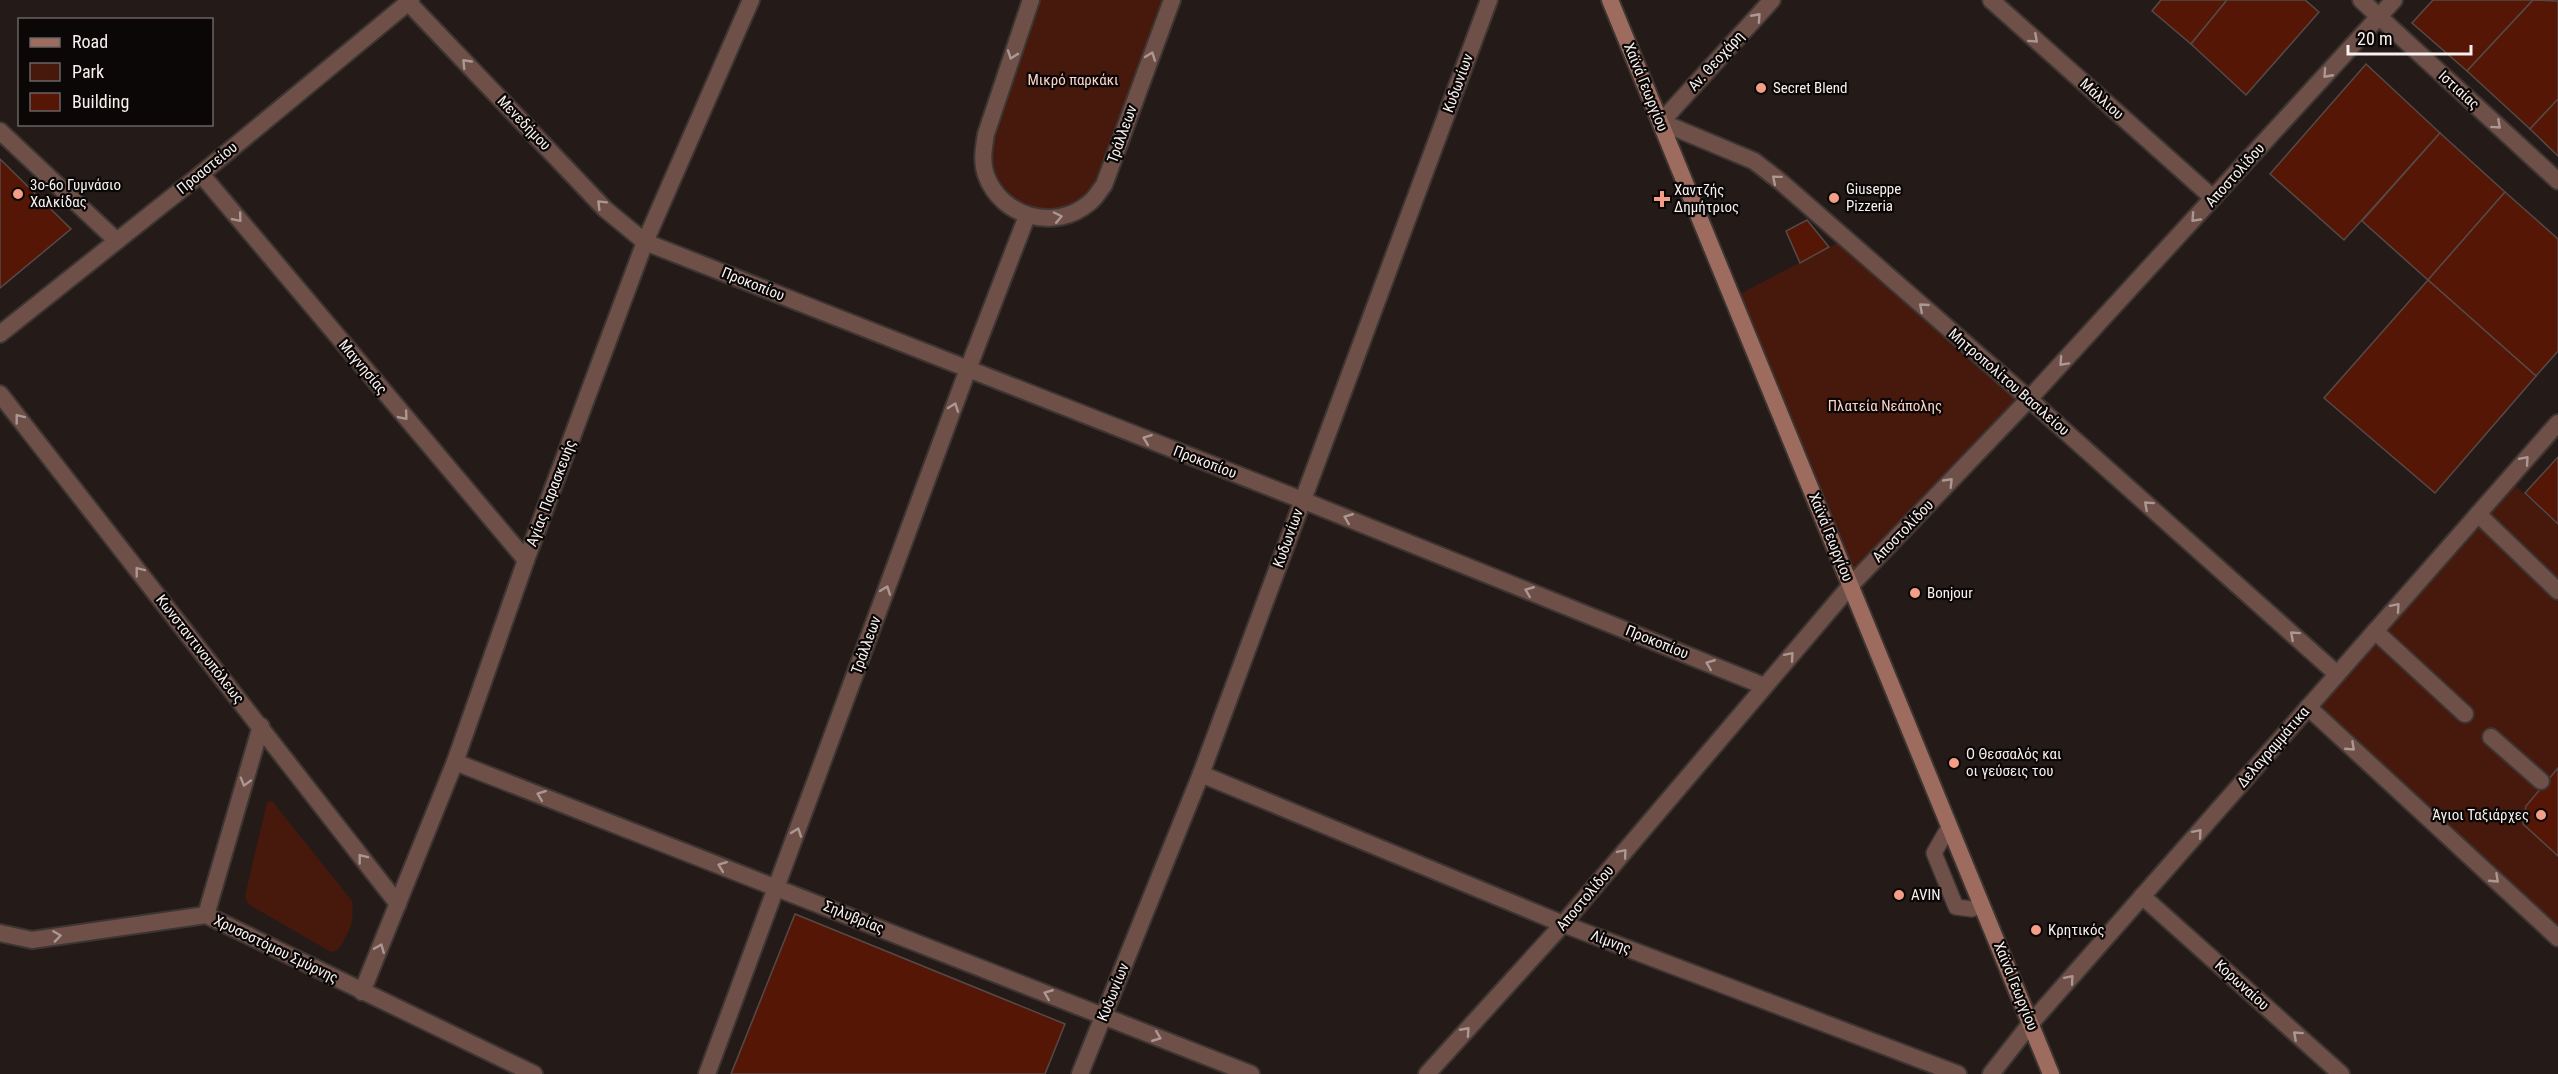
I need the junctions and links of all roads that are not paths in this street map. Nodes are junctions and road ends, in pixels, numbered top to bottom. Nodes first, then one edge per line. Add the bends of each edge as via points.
1 (751, 0) edge
2 (1031, 0) edge
3 (1172, 0) edge
4 (1489, 0) edge
5 (1610, 0) edge
6 (1772, 0) edge
7 (1991, 0) edge
8 (2361, 0) edge
9 (2394, 0) edge
10 (409, 1) edge
11 (2379, 17) junction
12 (1661, 122) junction
13 (0, 131) edge
14 (201, 174) junction
15 (2558, 181) edge
16 (2213, 198) junction
17 (1028, 216) junction
18 (117, 241) junction
19 (645, 242) junction
20 (0, 334) edge
21 (968, 369) junction
22 (0, 394) edge
23 (2029, 399) junction
24 (2558, 423) edge
25 (1302, 500) junction
26 (2478, 514) junction
27 (526, 560) junction
28 (1851, 585) junction
29 (2558, 591) edge
30 (2375, 631) junction
31 (2337, 674) junction
32 (1764, 686) junction
33 (2308, 707) junction
34 (2465, 714) dead end
35 (261, 726) junction
36 (2491, 737) dead end
37 (455, 762) junction
38 (1201, 774) junction
39 (2541, 780) dead end
40 (1946, 832) dead end
41 (777, 887) junction
42 (2142, 896) junction
43 (398, 904) junction
44 (1972, 909) dead end
45 (206, 915) junction
46 (1563, 924) junction
47 (0, 933) edge
48 (2558, 938) edge
49 (362, 992) junction
50 (1103, 1016) junction
51 (2031, 1023) junction
52 (534, 1074) edge
53 (707, 1074) edge
54 (1080, 1074) edge
55 (1251, 1074) edge
56 (1426, 1074) edge
57 (1958, 1074) edge
58 (1991, 1074) edge
59 (2051, 1074) edge
60 (2341, 1074) edge

1 - 19 street, Αγίας Παρασκευής
2 -> 17 street, Τράλλεων via 986,134 983,154 986,174 995,192 1009,207
17 -> 3 street, Τράλλεων via 1050,219 1073,213 1090,203 1104,185
4 - 25 street, Κυδωνίων
5 - 12 main road, Χαϊνά Γεωργίου
12 -> 6 street, Αν. Θεοχάρη
7 -> 16 street, Μάλλιου
8 - 11 street, Ιστιαίας
9 - 11 street, Αποστολίδου
10 - 14 street, Προαστείου
19 -> 10 street, Μενεδήμου via 606,209
11 -> 15 street, Ιστιαίας
11 -> 16 street, Αποστολίδου
23 -> 12 street, Μητροπολίτου Βασιλείου via 1754,161
12 - 28 main road, Χαϊνά Γεωργίου
13 - 18 street
14 - 18 street, Προαστείου
14 -> 27 street, Μαγνησίας
16 -> 23 street, Αποστολίδου
17 - 21 street, Τράλλεων
18 - 20 street, Προαστείου
19 - 21 street, Προκοπίου
19 - 27 street, Αγίας Παρασκευής
25 -> 21 street, Προκοπίου
41 -> 21 street, Τράλλεων
35 -> 22 street, Κωνσταντινουπόλεως
28 -> 23 street, Αποστολίδου
31 -> 23 street, Μητροπολίτου Βασιλείου
26 -> 24 street, Δελαγραμμάτικα
32 -> 25 street, Προκοπίου
25 - 38 street, Κυδωνίων
26 - 29 street
30 -> 26 street, Δελαγραμμάτικα
27 - 37 street, Αγίας Παρασκευής
32 -> 28 street, Αποστολίδου
28 - 51 main road, Χαϊνά Γεωργίου
30 - 31 street, Δελαγραμμάτικα
30 - 34 street
31 - 33 street, Δελαγραμμάτικα
46 -> 32 street, Αποστολίδου
42 -> 33 street, Δελαγραμμάτικα
33 -> 48 street
43 -> 35 street, Κωνσταντινουπόλεως
35 -> 45 street
36 - 39 street
41 -> 37 street, Σηλυβρίας
37 - 43 street, Αγίας Παρασκευής
38 - 46 street, Λίμνης
38 - 50 street, Κυδωνίων
40 - 44 lane via 1934,853 1956,908
50 -> 41 street, Σηλυβρίας
41 - 53 street, Τράλλεων
51 -> 42 street, Δελαγραμμάτικα
60 -> 42 street, Κορωναίου
49 -> 43 street, Αγίας Παρασκευής
47 -> 45 street, Χρυσοστόμου Σμύρνης via 32,940
45 - 49 street, Χρυσοστόμου Σμύρνης
56 -> 46 street, Αποστολίδου
46 - 57 street, Λίμνης
49 - 52 street, Χρυσοστόμου Σμύρνης
50 - 54 street, Κυδωνίων
50 -> 55 street, Σηλυβρίας
51 - 58 street, Δελαγραμμάτικα
51 - 59 main road, Χαϊνά Γεωργίου

